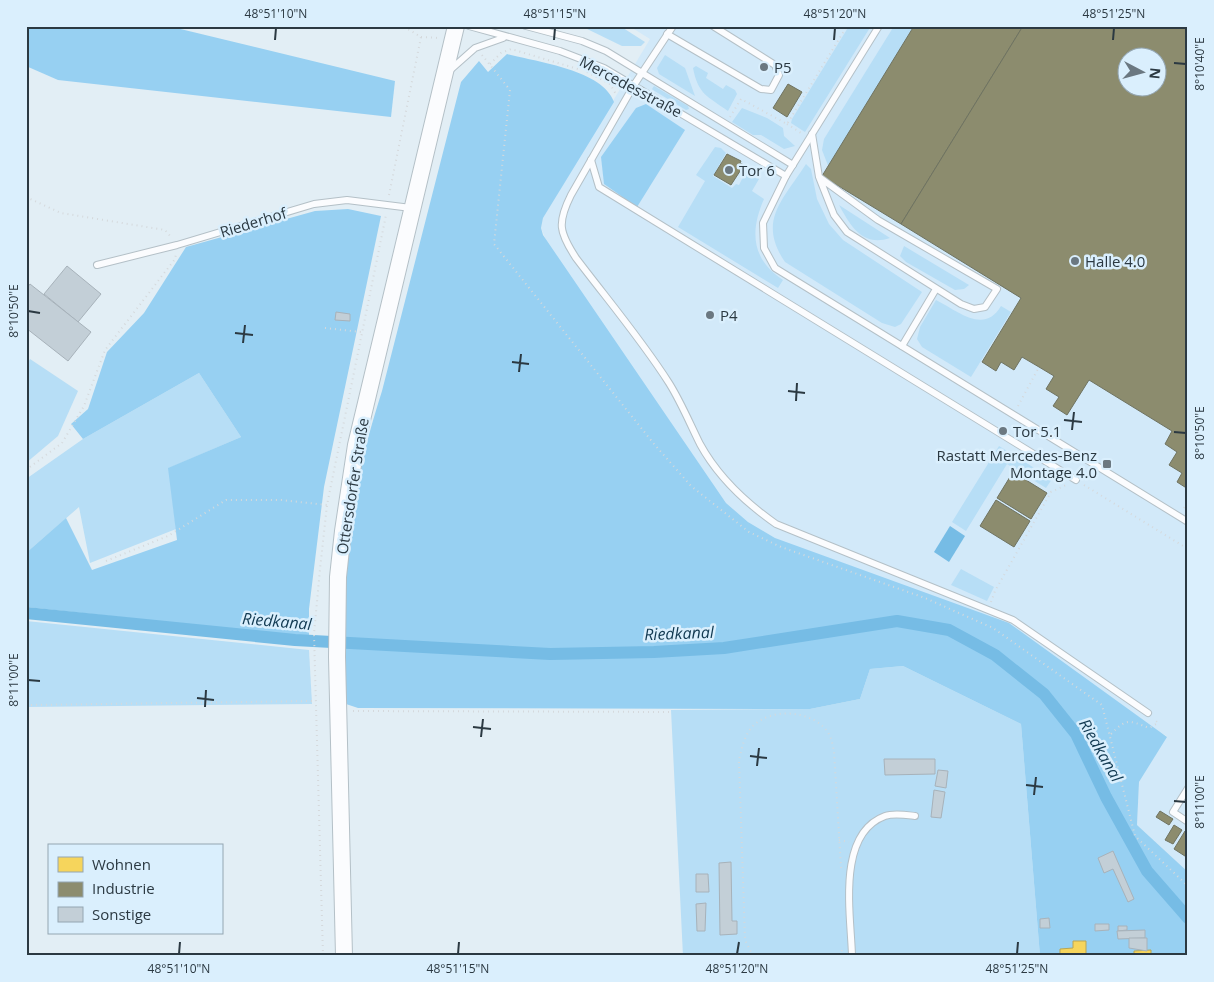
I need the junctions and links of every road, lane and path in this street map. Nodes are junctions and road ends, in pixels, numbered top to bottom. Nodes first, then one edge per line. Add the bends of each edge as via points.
1 (403, 26) edge
2 (469, 26) edge
3 (526, 26) edge
4 (673, 26) edge
5 (712, 26) edge
6 (847, 26) edge
7 (879, 26) edge
8 (455, 33) edge
9 (667, 34) junction
10 (421, 36) junction
11 (507, 38) junction
12 (475, 48) junction
13 (490, 64) junction
14 (643, 71) junction
15 (444, 75) junction
16 (634, 85) junction
17 (624, 101) junction
18 (725, 124) junction
19 (787, 124) junction
20 (796, 130) dead end
21 (812, 134) junction
22 (592, 160) junction
23 (793, 165) junction
24 (786, 176) junction
25 (819, 177) junction
26 (26, 197) edge
27 (388, 204) junction
28 (412, 208) junction
29 (177, 245) junction
30 (97, 265) dead end
31 (936, 289) junction
32 (325, 328) dead end
33 (361, 332) junction
34 (902, 346) junction
35 (1039, 367) dead end
36 (1013, 415) junction
37 (26, 470) edge
38 (1076, 480) junction
39 (327, 505) junction
40 (1188, 522) edge
41 (1188, 549) edge
42 (106, 561) dead end
43 (988, 610) junction
44 (982, 623) junction
45 (316, 701) junction
46 (26, 705) edge
47 (338, 711) junction
48 (670, 712) dead end
49 (1148, 713) joint
50 (1111, 734) junction
51 (1188, 788) edge
52 (916, 816) dead end
53 (1188, 822) edge
54 (841, 877) dead end
55 (1188, 886) edge
56 (844, 944) dead end
57 (324, 956) edge
58 (344, 956) edge
59 (753, 956) edge
60 (840, 956) edge
61 (852, 956) edge

1 - 10 path
2 - 11 lane, Mercedesstraße
3 - 14 lane, Mercedesstraße via 582,41
4 - 9 lane
5 - 9 lane via 775,66 779,75 770,90 761,90
6 - 19 path
7 - 21 lane
8 - 10 path
8 - 15 street, Ottersdorfer Straße
9 - 14 lane
10 - 27 path
11 - 12 lane
11 - 16 lane, Mercedesstraße via 584,59
12 - 13 path
12 - 15 lane
13 - 17 path via 501,53 511,49 583,70 610,84
13 - 44 path via 510,90 494,244 666,458 691,486 748,532 781,547 925,598
14 - 16 lane
14 - 18 lane, Mercedesstraße
15 - 28 street, Ottersdorfer Straße
16 - 17 lane
16 - 24 lane, Mercedesstraße
17 - 22 lane
18 - 19 path via 741,99
18 - 23 lane, Mercedesstraße
19 - 20 path
21 - 23 lane
21 - 25 lane
22 - 38 lane via 599,187
22 - 43 lane via 563,210 560,225 564,239 669,384 702,446 726,481 776,524
23 - 24 lane
24 - 34 lane via 763,223 764,248 775,268
25 - 31 lane via 834,215 847,232
25 - 31 lane via 878,220 997,289 986,307 974,309
26 - 29 path via 61,213 165,230
27 - 28 lane, Riederhof
27 - 29 lane, Riederhof via 347,200 314,204
27 - 33 path
28 - 47 street, Ottersdorfer Straße via 356,444 342,531 337,627
29 - 30 lane, Riederhof
29 - 37 path via 174,259 105,350 84,406 62,443
31 - 34 lane
32 - 33 path
33 - 39 path
34 - 36 lane
35 - 36 path
36 - 40 lane
38 - 41 path
38 - 43 path via 1051,492 995,591
39 - 42 path via 281,500 226,500 168,536
39 - 45 path via 314,634
43 - 44 path
43 - 49 lane via 1012,620
44 - 50 path via 1006,636 1102,705
45 - 46 path
45 - 57 path
47 - 48 path
47 - 58 street, Ottersdorfer Straße
49 - 50 path via 1158,723 1154,726 1150,728 1131,721 1124,722
50 - 55 path via 1135,836
51 - 53 lane via 1173,812
52 - 61 lane via 885,816 867,827 859,837 853,852 850,880
54 - 59 path via 834,751 830,735 803,715 784,714 768,718 752,727 739,760 745,940
56 - 60 path

